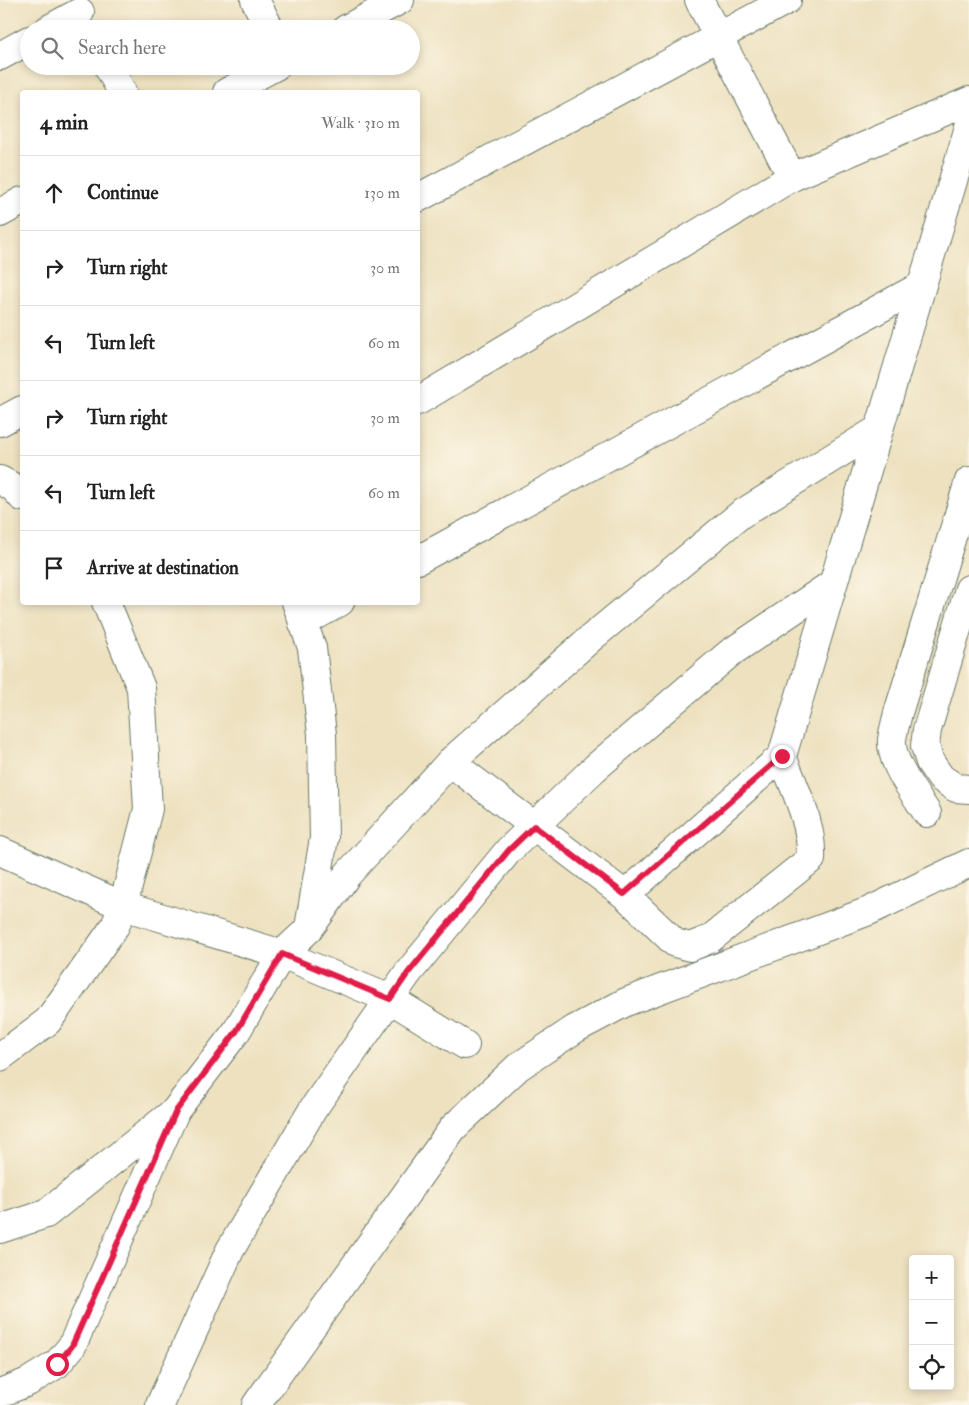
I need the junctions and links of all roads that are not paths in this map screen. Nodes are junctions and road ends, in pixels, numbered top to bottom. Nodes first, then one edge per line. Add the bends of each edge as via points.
1 (255, 0) edge
2 (400, 0) edge
3 (700, 0) edge
4 (787, 0) edge
5 (81, 13) edge
6 (67, 20) edge
7 (265, 20) edge
8 (363, 20) edge
9 (719, 37) junction
10 (20, 45) edge
11 (0, 56) edge
12 (113, 75) edge
13 (259, 75) edge
14 (121, 90) edge
15 (231, 90) edge
16 (969, 101) edge
17 (969, 127) edge
18 (792, 177) junction
19 (420, 197) edge
20 (20, 202) edge
21 (0, 213) edge
22 (921, 286) junction
23 (420, 400) edge
24 (20, 411) edge
25 (0, 422) edge
26 (879, 429) junction
27 (0, 480) edge
28 (969, 481) edge
29 (20, 495) edge
30 (420, 559) edge
31 (832, 584) junction
32 (969, 589) edge
33 (107, 605) edge
34 (329, 605) edge
35 (300, 613) edge
36 (782, 756) junction
37 (450, 762) junction
38 (969, 790) edge
39 (927, 813) dead end
40 (534, 826) junction
41 (0, 851) edge
42 (969, 863) edge
43 (624, 894) junction
44 (123, 906) junction
45 (309, 929) junction
46 (282, 954) junction
47 (390, 999) junction
48 (465, 1045) dead end
49 (0, 1056) edge
50 (176, 1111) junction
51 (0, 1229) edge
52 (0, 1393) edge
53 (160, 1405) edge
54 (256, 1405) edge

1 - 7 street
2 - 8 street
3 - 9 street
4 - 9 street
5 - 6 street
9 - 18 street
9 - 19 street
10 - 11 street
12 - 14 street
13 - 15 street
16 - 18 street
17 - 22 street
18 - 23 street
20 - 21 street
22 - 26 street
22 - 30 street
24 - 25 street
26 - 31 street
26 - 37 street via 741,514 591,638
27 - 29 street
28 - 39 street via 892,741 900,770
31 - 36 street
31 - 40 street via 730,653 595,768
32 - 38 street via 925,746 940,778 956,788
33 - 44 street via 141,688 148,809
34 - 35 street
35 - 45 street via 312,648 323,753 324,838
36 - 43 street
36 - 43 street via 806,822 812,844 811,859 710,939 690,947 675,943
37 - 40 street
37 - 45 street via 347,875
40 - 43 street
40 - 47 street via 509,850
41 - 44 street
42 - 54 street via 868,911 626,1002 575,1028 518,1067 453,1128
44 - 46 street
44 - 49 street via 115,926 48,1021
45 - 46 street
46 - 47 street
46 - 50 street via 236,1032
47 - 48 street
47 - 53 street via 313,1110 230,1250
50 - 51 street via 46,1214
50 - 52 street via 72,1346 57,1364 28,1382

